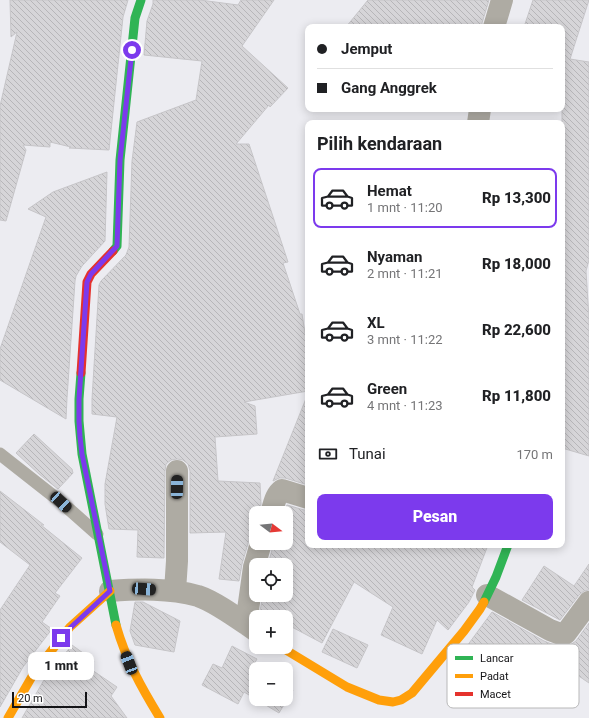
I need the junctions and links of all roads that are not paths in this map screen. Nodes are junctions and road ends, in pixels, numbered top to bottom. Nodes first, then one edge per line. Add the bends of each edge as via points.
1 (141, 0) edge
2 (502, 0) edge
3 (495, 24) edge
4 (0, 454) edge
5 (177, 471) dead end
6 (305, 497) edge
7 (273, 506) edge
8 (98, 535) junction
9 (507, 548) edge
10 (259, 550) edge
11 (110, 591) junction
12 (175, 591) junction
13 (487, 595) junction
14 (589, 602) edge
15 (252, 610) edge
16 (249, 627) edge
17 (453, 644) edge
18 (447, 651) edge
19 (293, 654) edge
20 (8, 718) edge
21 (160, 718) edge

1 - 8 street via 135,18 120,160 117,246 91,274 87,282 79,421 82,454
2 - 3 street
4 - 8 lane
5 - 12 street
6 - 7 street via 282,490 277,495
8 - 11 street
9 - 13 street
10 - 15 street via 254,567
11 - 12 street
11 - 20 street via 70,628 53,649 34,673
11 - 21 street via 121,643 140,685
12 - 16 street via 199,596
13 - 14 street via 563,635
13 - 17 street via 480,609
18 - 19 street via 412,693 402,700 393,702 379,700 348,687

